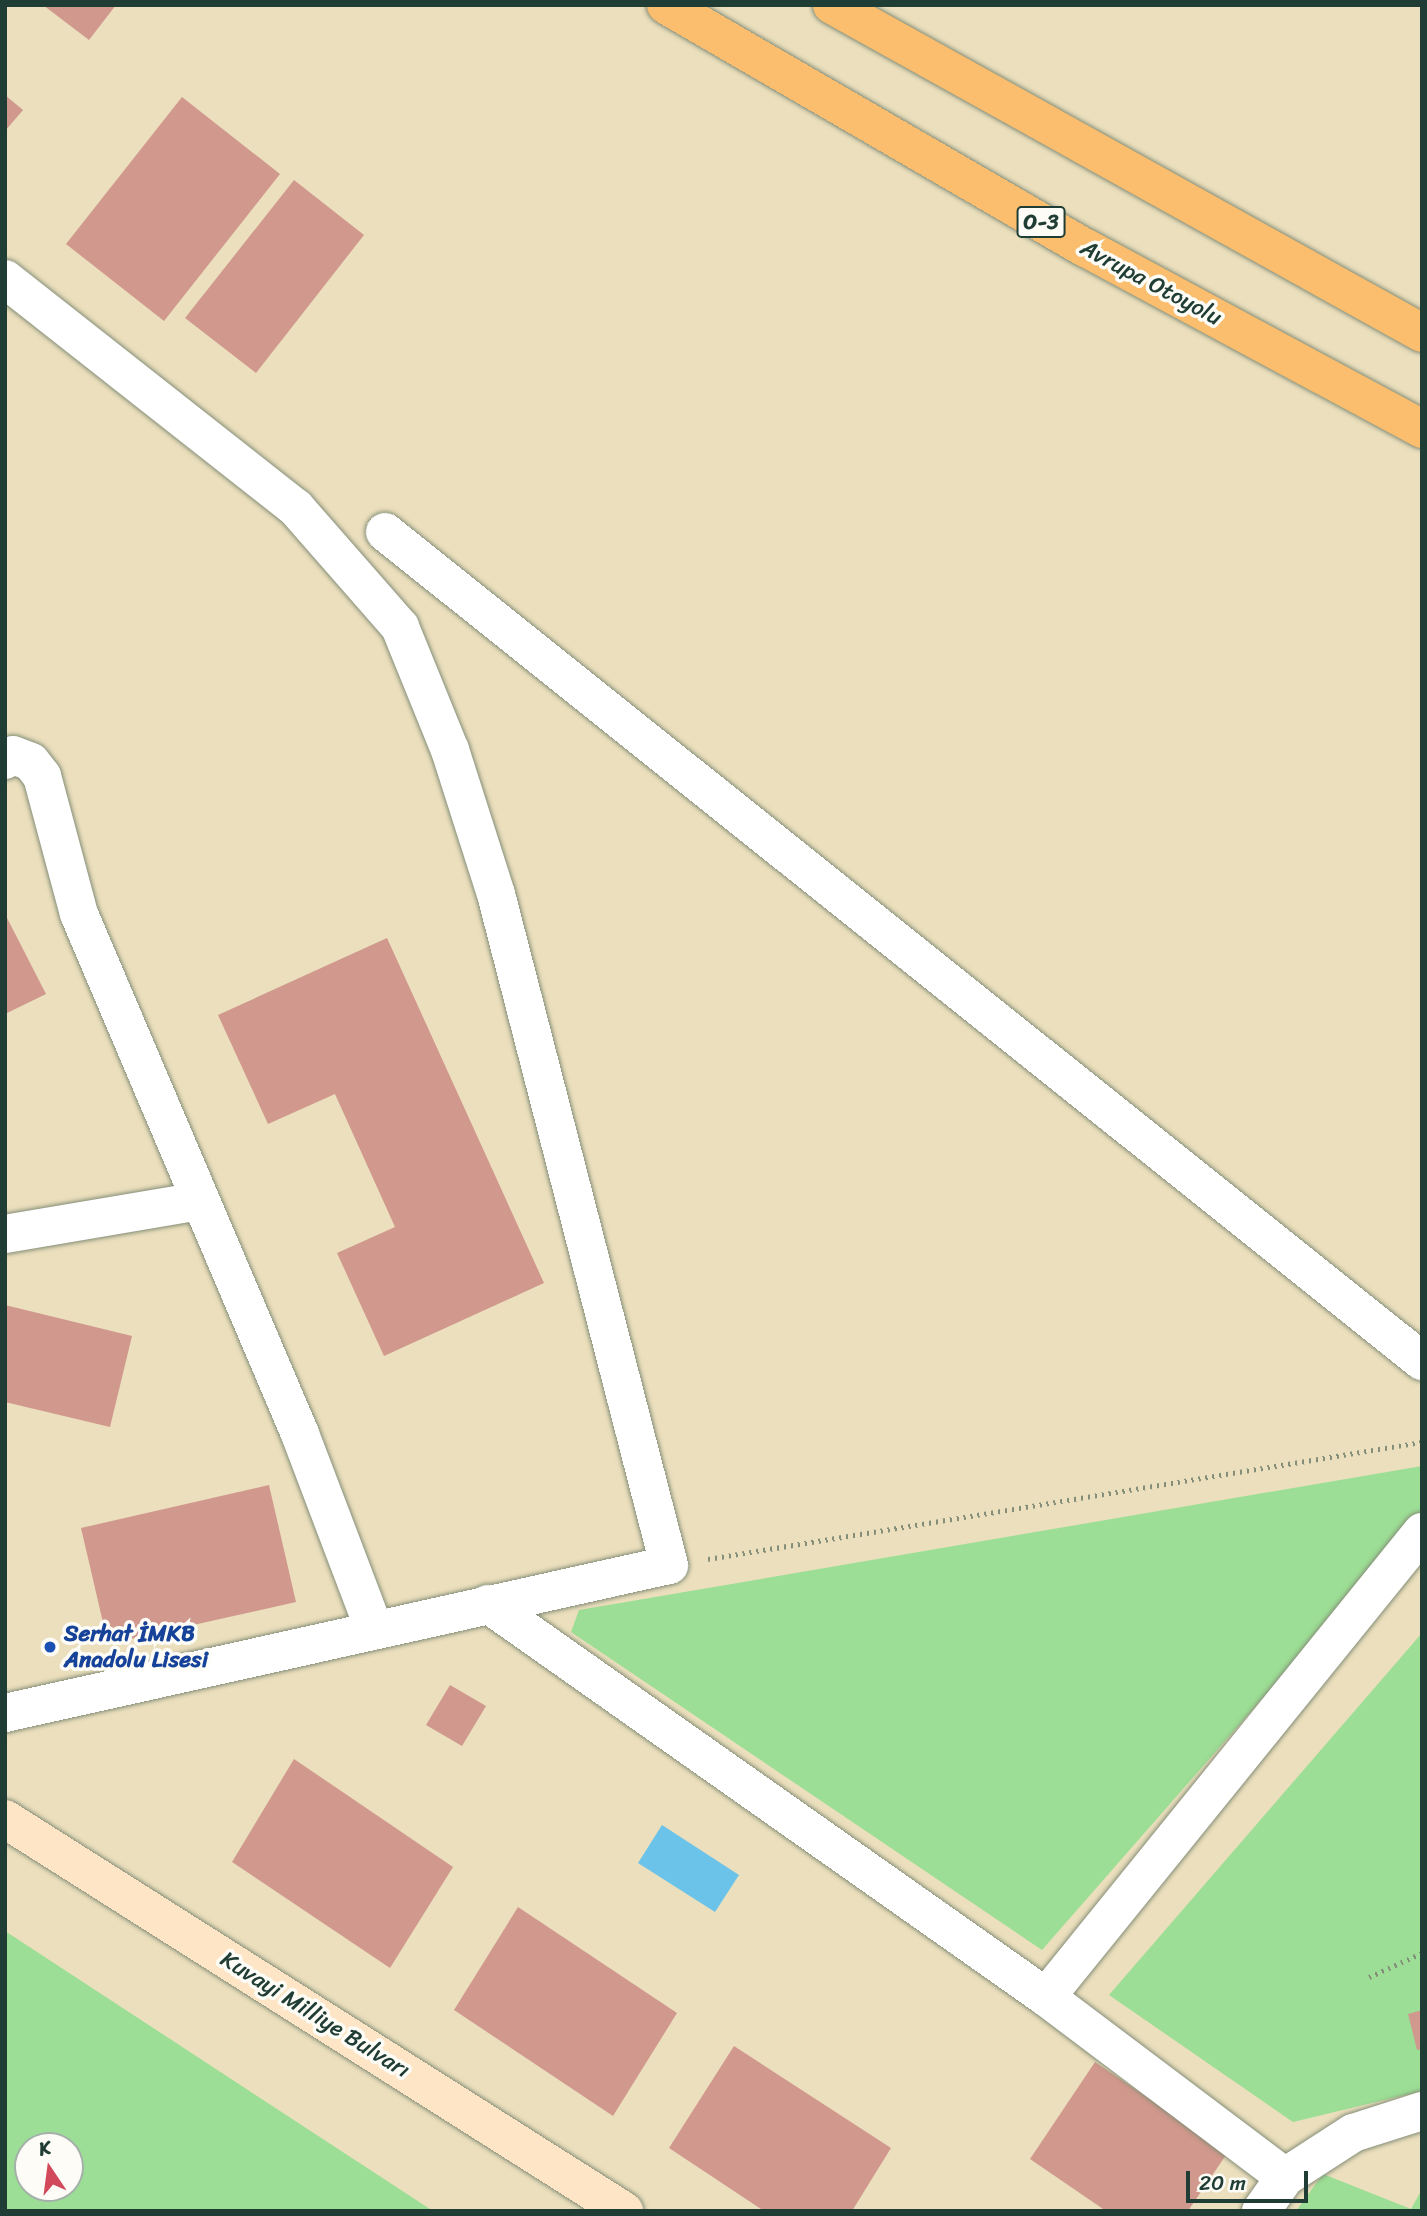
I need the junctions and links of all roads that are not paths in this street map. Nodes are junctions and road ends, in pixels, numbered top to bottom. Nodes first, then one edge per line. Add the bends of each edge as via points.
1 (666, 5) edge
2 (832, 5) edge
3 (5, 279) edge
4 (1422, 333) edge
5 (1422, 429) edge
6 (385, 532) dead end
7 (5, 760) edge
8 (200, 1201) junction
9 (5, 1234) edge
10 (1422, 1361) edge
11 (1422, 1532) edge
12 (488, 1604) junction
13 (374, 1629) junction
14 (5, 1713) edge
15 (5, 1819) edge
16 (1045, 1997) junction
17 (1422, 2111) edge
18 (1285, 2177) junction
19 (624, 2211) edge
20 (1261, 2211) edge

1 - 5 highway, Avrupa Otoyolu / O-3 via 1086,248
2 - 4 highway
3 - 12 street via 296,508 400,627 450,750 496,894 669,1565
6 - 10 street
7 - 8 street via 13,755 31,762 42,776 79,914
8 - 9 street
8 - 13 street via 300,1434
11 - 16 street
12 - 13 street
12 - 16 street
13 - 14 street
15 - 19 main road, Kuvayi Milliye Bulvarı
16 - 18 street
17 - 18 street via 1353,2133
18 - 20 street

